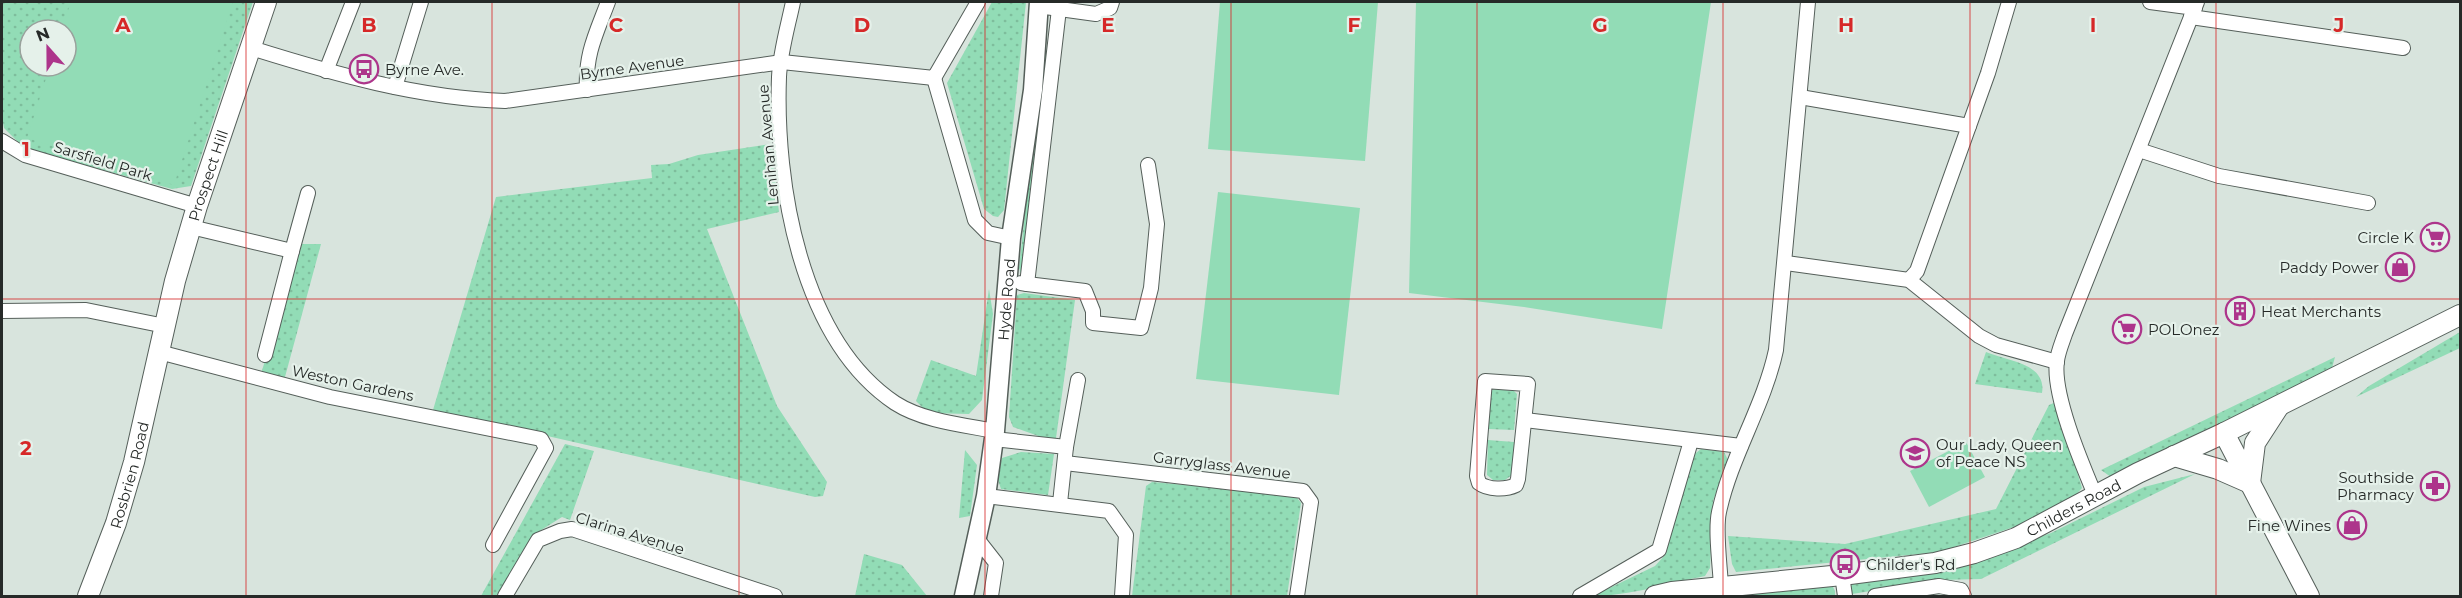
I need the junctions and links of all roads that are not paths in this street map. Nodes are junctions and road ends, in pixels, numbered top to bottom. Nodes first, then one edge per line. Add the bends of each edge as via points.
1 (266, 2) edge
2 (353, 2) edge
3 (421, 2) edge
4 (608, 2) edge
5 (793, 2) edge
6 (978, 2) edge
7 (1112, 2) edge
8 (1808, 2) edge
9 (2009, 2) edge
10 (2150, 2) edge
11 (1038, 4) edge
12 (1059, 9) junction
13 (2194, 9) edge
14 (251, 48) junction
15 (2403, 48) dead end
16 (782, 62) junction
17 (326, 71) junction
18 (934, 78) junction
19 (395, 87) junction
20 (587, 90) junction
21 (1800, 97) junction
22 (1969, 126) junction
23 (2, 141) edge
24 (2139, 150) junction
25 (1148, 165) dead end
26 (309, 193) dead end
27 (2368, 203) dead end
28 (197, 206) junction
29 (191, 227) junction
30 (1011, 238) junction
31 (292, 251) junction
32 (1786, 263) junction
33 (1909, 280) junction
34 (1007, 282) junction
35 (1028, 284) junction
36 (2, 311) edge
37 (2460, 315) edge
38 (165, 326) junction
39 (159, 352) junction
40 (265, 355) dead end
41 (2057, 362) junction
42 (1078, 380) dead end
43 (2280, 405) junction
44 (1526, 420) junction
45 (2224, 433) junction
46 (994, 435) junction
47 (1691, 441) junction
48 (1066, 447) junction
49 (1741, 447) junction
50 (2174, 456) junction
51 (1065, 463) junction
52 (2250, 483) junction
53 (2095, 495) junction
54 (986, 496) junction
55 (1060, 503) junction
56 (978, 540) junction
57 (493, 545) dead end
58 (1842, 575) junction
59 (1721, 586) junction
60 (88, 597) edge
61 (505, 597) edge
62 (775, 597) edge
63 (964, 597) edge
64 (991, 597) edge
65 (1122, 597) edge
66 (1297, 597) edge
67 (1580, 597) edge
68 (1655, 597) edge
69 (1845, 597) edge
70 (1875, 597) edge
71 (1964, 597) edge
72 (2309, 597) edge

1 - 14 main road, Prospect Hill
2 - 17 street
3 - 19 street
4 - 20 street via 586,66
5 - 16 street, Lenihan Avenue
6 - 18 street
7 - 12 street via 1110,8 1096,14
8 - 21 street
9 - 22 street
10 - 13 street
11 - 12 street
11 - 30 street, Hyde Road via 1033,90
12 - 35 street
13 - 15 street
13 - 24 street
14 - 17 street, Byrne Avenue
14 - 28 main road, Prospect Hill
16 - 18 street, Byrne Avenue
16 - 20 street, Byrne Avenue
16 - 46 street, Lenihan Avenue via 781,139 787,198 802,264 821,314 854,363 896,404 940,422
17 - 19 street, Byrne Avenue
18 - 30 street via 975,220 988,233
19 - 20 street, Byrne Avenue via 462,100 505,101
21 - 22 street
21 - 32 street
22 - 33 street via 1917,271
23 - 28 street, Sarsfield Park via 26,154
24 - 27 street via 2219,176
24 - 41 street
25 - 35 street via 1157,224 1151,288 1141,328 1093,323 1085,291
26 - 31 street
28 - 29 main road, Prospect Hill
29 - 31 street
29 - 38 main road, Prospect Hill
30 - 34 street, Hyde Road
31 - 40 street
32 - 33 street
32 - 49 street via 1774,361
33 - 41 street via 1979,336 1996,345
34 - 35 street
34 - 46 street, Hyde Road
36 - 38 street via 87,310
37 - 43 main road, Childers Road
38 - 39 main road, Prospect Hill
39 - 57 street, Weston Gardens via 330,397 541,439 546,448
39 - 60 main road, Rosbrien Road via 134,462
41 - 53 street via 2056,373 2070,430
42 - 48 street
43 - 45 main road, Childers Road
43 - 52 main road via 2255,443
44 - 44 street via 1528,384 1485,381 1477,476 1484,487 1516,485
44 - 47 street
45 - 50 main road, Childers Road
45 - 52 main road
46 - 48 street, Lenihan Avenue
46 - 54 street, Hyde Road
47 - 49 street
47 - 67 street via 1659,550
48 - 51 street
49 - 59 street via 1719,513
50 - 52 main road
50 - 53 main road, Childers Road
51 - 55 street
51 - 66 street, Garryglass Avenue via 1303,491 1311,502
52 - 72 main road
53 - 58 main road, Childers Road via 2016,538 1974,553 1935,563
54 - 55 street
54 - 56 street, Hyde Road
55 - 65 street via 1108,511 1126,535
56 - 63 street, Hyde Road
56 - 64 street via 996,563
58 - 59 main road, Childers Road
58 - 69 street
59 - 68 main road, Childers Road via 1672,591
61 - 62 street, Clarina Avenue via 538,540 572,530
70 - 71 street via 1942,586 1961,590

